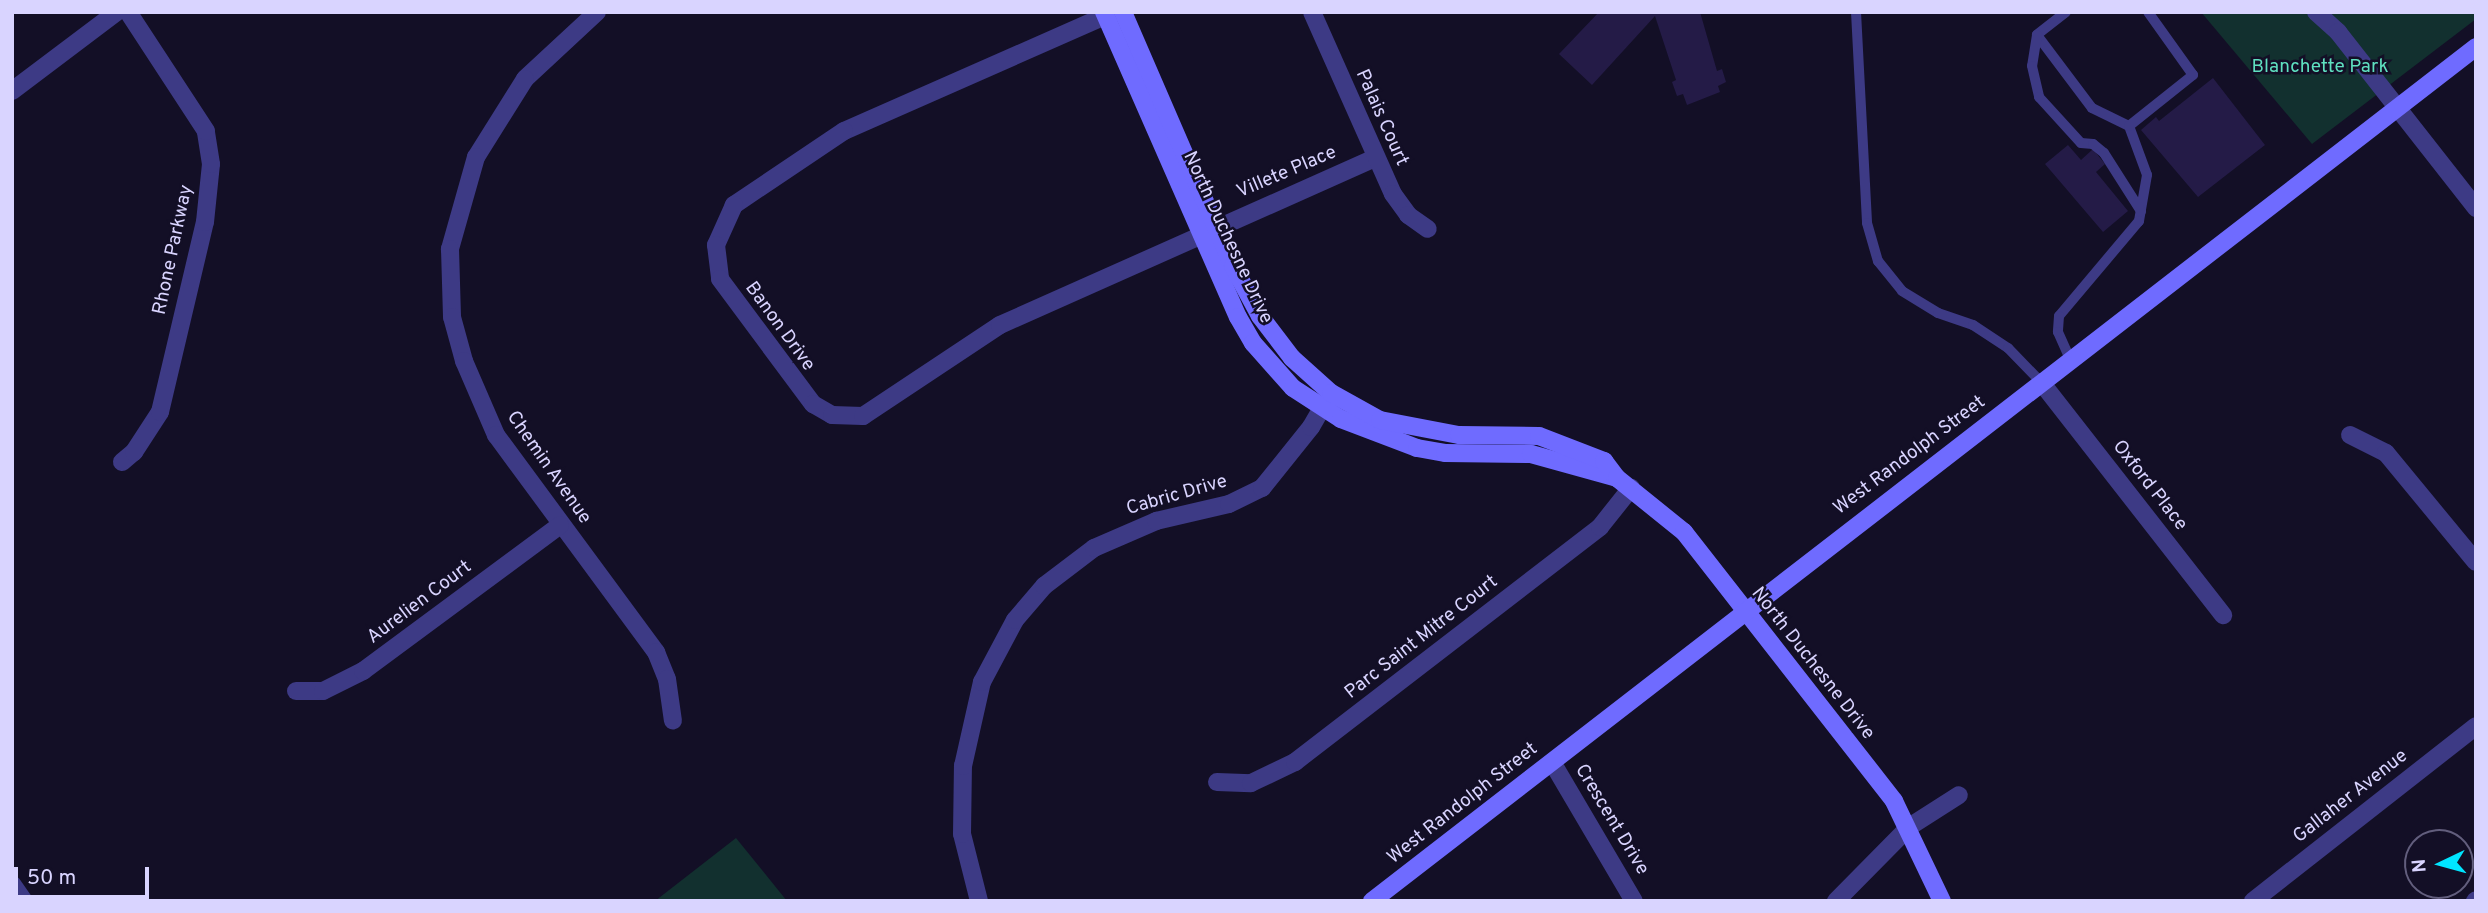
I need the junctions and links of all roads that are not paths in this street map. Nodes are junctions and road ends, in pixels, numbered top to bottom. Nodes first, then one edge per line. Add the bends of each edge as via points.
1 (117, 12) edge
2 (128, 12) edge
3 (597, 12) edge
4 (1312, 12) edge
5 (1856, 12) edge
6 (2066, 12) edge
7 (2148, 12) edge
8 (2316, 12) edge
9 (1112, 13) edge
10 (2038, 35) junction
11 (2476, 47) edge
12 (12, 91) edge
13 (2397, 108) junction
14 (2129, 126) junction
15 (1375, 158) junction
16 (2476, 208) edge
17 (2141, 211) junction
18 (1216, 226) junction
19 (1429, 229) dead end
20 (1199, 234) junction
21 (2070, 359) junction
22 (2041, 382) junction
23 (1327, 400) junction
24 (2350, 435) dead end
25 (122, 462) dead end
26 (1624, 483) junction
27 (560, 525) junction
28 (2476, 562) edge
29 (1742, 611) junction
30 (2223, 615) dead end
31 (296, 691) dead end
32 (673, 721) dead end
33 (2476, 726) edge
34 (1552, 762) junction
35 (1217, 782) dead end
36 (1959, 795) dead end
37 (1909, 827) junction
38 (12, 884) edge
39 (2264, 897) edge
40 (24, 901) edge
41 (979, 901) edge
42 (1372, 901) edge
43 (1634, 901) edge
44 (1836, 901) edge
45 (1942, 901) edge

1 - 12 street
2 - 25 street, Rhone Parkway via 206,131 211,164 205,222 160,412 134,453
3 - 27 street, Chemin Avenue via 557,45 498,115 466,181 450,249 452,317 464,361 496,435
4 - 15 street, Palais Court
5 - 22 lane via 1867,223 1878,261 1902,291 1938,313 1973,325 2008,348
6 - 10 lane
7 - 14 lane via 2193,75
8 - 13 street via 2339,32
9 - 18 street, North Duchesne Drive
9 - 20 street, North Duchesne Drive
9 - 20 street, Banon Drive via 820,143 734,205 716,246 720,279 802,394 823,411 852,417 884,405 945,358 1000,325
10 - 14 lane via 2092,108
10 - 17 lane via 2032,66 2039,97 2081,143 2093,144 2104,153
11 - 13 street, West Randolph Street
13 - 16 street
13 - 21 street, West Randolph Street
14 - 17 lane via 2147,175
15 - 18 street, Villete Place
15 - 19 street, Palais Court via 1408,215
17 - 21 lane via 2139,221 2059,316 2058,332
18 - 20 street, Banon Drive
18 - 23 street, North Duchesne Drive via 1246,292 1274,337
20 - 23 street, North Duchesne Drive via 1253,343 1293,388
21 - 22 street, West Randolph Street
22 - 29 street, West Randolph Street
22 - 30 street, Oxford Place
23 - 26 street, North Duchesne Drive via 1406,427 1459,435 1515,433 1558,441 1594,454
23 - 41 street, Cabric Drive via 1262,488 1229,504 1156,521 1094,548 1044,586 1015,620 982,681 963,766 962,834
24 - 28 street via 2386,453
26 - 29 street, North Duchesne Drive via 1684,532
26 - 35 street, Parc Saint Mitre Court via 1600,527 1295,762 1251,783
27 - 31 street, Aurelien Court via 363,671 323,691
27 - 32 street, Chemin Avenue via 649,639 667,679
29 - 34 street, West Randolph Street
29 - 37 street, North Duchesne Drive
33 - 39 street, Gallaher Avenue
34 - 42 street, West Randolph Street
34 - 43 street, Crescent Drive
36 - 37 street
37 - 44 street
37 - 45 street, North Duchesne Drive
38 - 40 street

